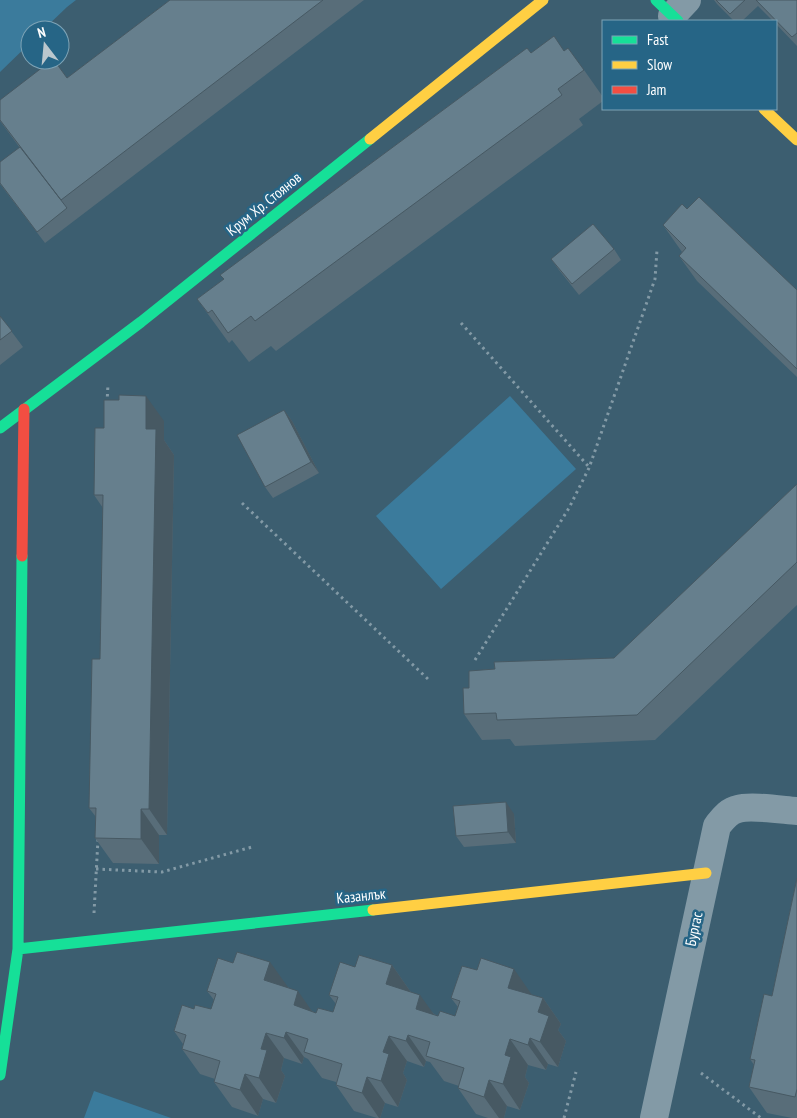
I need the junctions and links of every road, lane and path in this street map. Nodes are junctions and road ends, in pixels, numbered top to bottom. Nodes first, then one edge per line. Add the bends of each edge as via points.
1 (543, 0) edge
2 (765, 110) edge
3 (797, 140) edge
4 (657, 250) dead end
5 (461, 323) dead end
6 (108, 346) junction
7 (107, 406) edge
8 (24, 409) junction
9 (0, 428) edge
10 (589, 468) junction
11 (242, 503) dead end
12 (475, 660) dead end
13 (429, 680) dead end
14 (797, 811) edge
15 (98, 834) edge
16 (252, 847) dead end
17 (96, 869) junction
18 (706, 873) junction
19 (92, 941) junction
20 (18, 949) junction
21 (576, 1072) dead end
22 (701, 1074) dead end
23 (0, 1075) edge
24 (564, 1118) edge
25 (654, 1118) edge
26 (761, 1118) edge

1 - 6 street, Крум Хр. Стоянов
2 - 3 street
4 - 10 path via 655,279
5 - 10 path
6 - 7 path
6 - 8 street, Крум Хр. Стоянов
8 - 9 street, Крум Хр. Стоянов
8 - 20 street
10 - 12 path via 569,508
11 - 13 path
14 - 18 street, Бургас via 752,808 738,809 725,815 717,826
15 - 17 path
16 - 17 path via 162,872
17 - 19 path
18 - 19 street, Казанлък
18 - 25 street, Бургас
19 - 20 street, Казанлък
20 - 23 street
21 - 24 path
22 - 26 path

